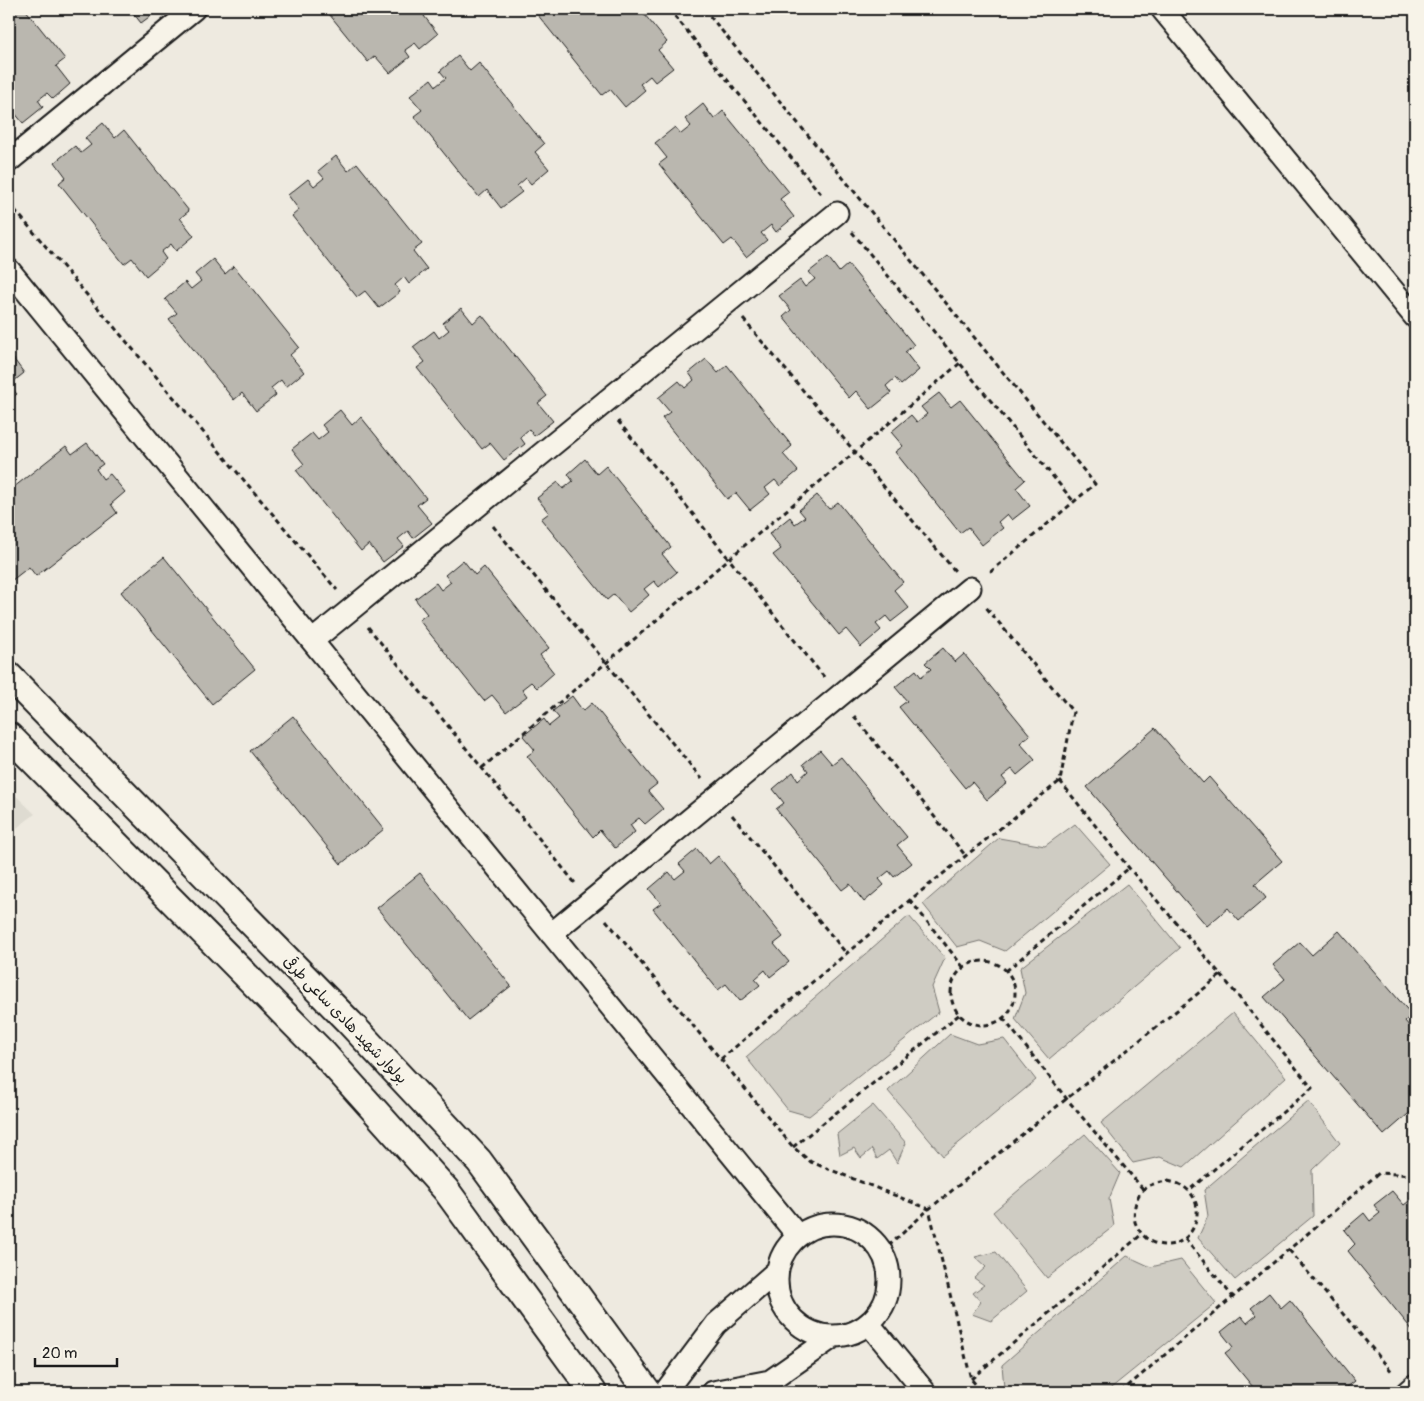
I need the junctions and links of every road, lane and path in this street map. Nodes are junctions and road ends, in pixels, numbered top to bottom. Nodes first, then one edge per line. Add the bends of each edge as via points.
1 (194, 9) edge
2 (669, 9) edge
3 (704, 9) edge
4 (1162, 9) edge
5 (9, 161) edge
6 (9, 203) edge
7 (837, 213) junction
8 (9, 270) edge
9 (728, 301) junction
10 (1415, 317) edge
11 (960, 363) junction
12 (604, 403) junction
13 (855, 452) junction
14 (1074, 502) junction
15 (477, 506) junction
16 (729, 559) junction
17 (970, 588) junction
18 (352, 608) junction
19 (312, 641) junction
20 (607, 663) junction
21 (9, 676) edge
22 (839, 696) junction
23 (9, 736) edge
24 (482, 768) junction
25 (1060, 781) junction
26 (717, 797) junction
27 (965, 855) junction
28 (1129, 868) junction
29 (910, 900) junction
30 (590, 902) junction
31 (551, 934) junction
32 (846, 953) junction
33 (964, 968) junction
34 (1006, 971) junction
35 (1221, 975) junction
36 (960, 1014) junction
37 (1003, 1018) junction
38 (721, 1059) junction
39 (1066, 1098) junction
40 (794, 1147) junction
41 (1415, 1176) edge
42 (1143, 1189) junction
43 (1188, 1191) junction
44 (929, 1209) junction
45 (1142, 1234) junction
46 (798, 1236) junction
47 (1185, 1239) junction
48 (1289, 1250) junction
49 (882, 1252) junction
50 (778, 1270) junction
51 (1233, 1297) junction
52 (869, 1324) junction
53 (833, 1337) junction
54 (970, 1379) junction
55 (1410, 1390) edge
56 (593, 1392) edge
57 (648, 1392) edge
58 (665, 1392) edge
59 (713, 1392) edge
60 (925, 1392) edge
61 (982, 1392) edge
62 (1121, 1392) edge

1 - 5 street
2 - 7 path
3 - 14 path via 1095,484
4 - 10 street
6 - 18 path
7 - 9 street
7 - 11 path
8 - 19 street
9 - 12 street
9 - 13 path
11 - 13 path
11 - 14 path
12 - 15 street
12 - 16 path
13 - 16 path
13 - 17 path
14 - 17 path
15 - 18 street
15 - 20 path
16 - 20 path
16 - 22 path
17 - 22 street
17 - 25 path via 1073,712
18 - 19 street
18 - 24 path
19 - 31 street
20 - 24 path
20 - 26 path
21 - 57 street, بولوار شهید هادی ساعی طرقی via 350,1023 479,1162
22 - 26 street
22 - 27 path
23 - 56 street via 323,1053 446,1190
24 - 30 path
25 - 27 path
25 - 28 path
26 - 30 street
26 - 32 path
27 - 29 path
28 - 34 path
28 - 35 path
29 - 32 path
29 - 33 path
30 - 31 street
30 - 38 path
31 - 46 street
32 - 38 path
33 - 34 path via 974,962 986,961
33 - 36 path via 952,985 954,1006
34 - 37 path via 1015,990 1010,1010
35 - 39 path
35 - 43 path via 1312,1088
36 - 37 path via 976,1024 985,1025
36 - 40 path
37 - 39 path
38 - 40 path
39 - 42 path
39 - 44 path
40 - 44 path via 811,1162
41 - 48 path via 1379,1173
42 - 43 path via 1168,1182 1179,1184
42 - 45 path via 1135,1205 1134,1216
43 - 47 path via 1197,1215 1192,1231
44 - 49 path
44 - 54 path
45 - 47 path via 1158,1244 1167,1245
45 - 54 path
46 - 49 street via 815,1227 834,1224 853,1227 870,1237
46 - 50 street via 785,1251
47 - 51 path
48 - 51 path
48 - 55 path
49 - 52 street via 889,1271 889,1291 882,1309
50 - 53 street via 778,1290 784,1308 797,1323 814,1333
50 - 58 street via 716,1324
51 - 62 path
52 - 53 street via 852,1334
52 - 60 street
53 - 59 street via 770,1381
54 - 61 path

